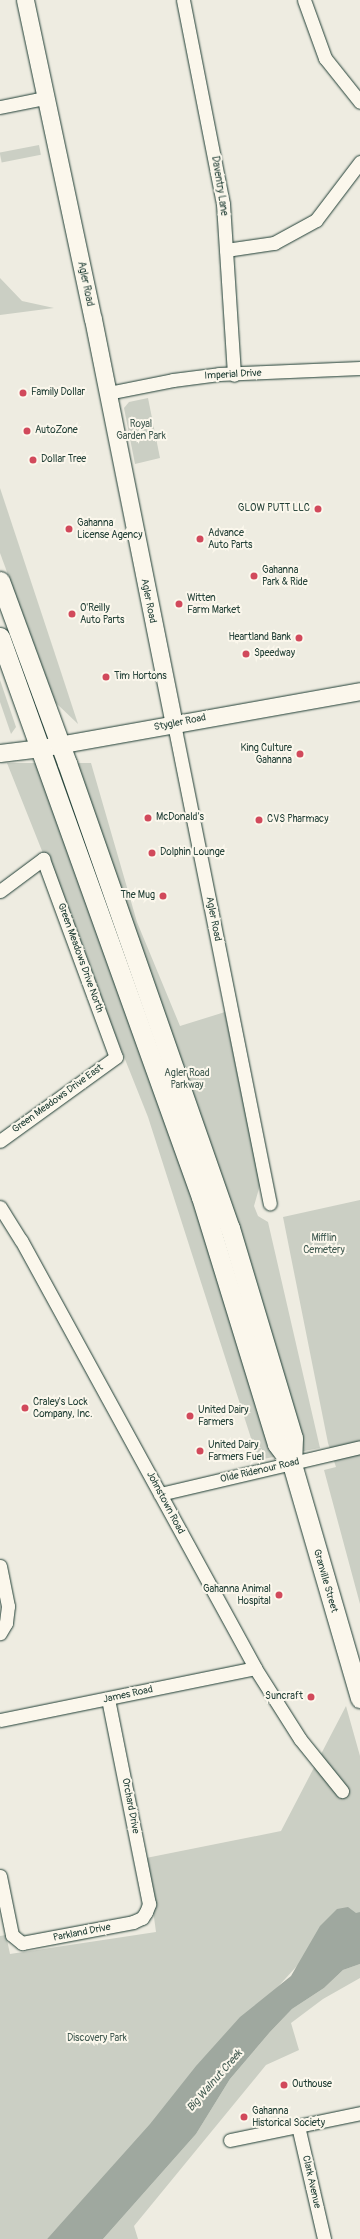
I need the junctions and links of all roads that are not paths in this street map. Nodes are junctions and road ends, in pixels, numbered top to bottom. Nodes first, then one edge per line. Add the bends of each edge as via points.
1 (25, 0) edge
2 (183, 0) edge
3 (304, 0) edge
4 (45, 98) junction
5 (360, 102) edge
6 (0, 108) edge
7 (360, 162) edge
8 (226, 250) junction
9 (360, 368) edge
10 (234, 375) junction
11 (108, 393) junction
12 (0, 581) edge
13 (0, 637) edge
14 (360, 691) edge
15 (174, 724) junction
16 (61, 745) junction
17 (41, 748) junction
18 (0, 753) edge
19 (0, 891) edge
20 (116, 1057) joint
21 (0, 1141) edge
22 (270, 1203) dead end
23 (0, 1207) edge
24 (360, 1447) edge
25 (292, 1464) junction
26 (160, 1494) junction
27 (0, 1566) edge
28 (0, 1633) edge
29 (255, 1668) junction
30 (360, 1698) edge
31 (108, 1699) junction
32 (0, 1720) edge
33 (342, 1791) dead end
34 (0, 1876) edge
35 (146, 1912) joint
36 (360, 2113) edge
37 (298, 2126) junction
38 (230, 2140) dead end
39 (324, 2239) edge

1 - 4 main road, Agler Road
2 - 8 street, Daventry Lane via 219,178
3 - 5 street via 325,58
4 - 6 street
4 - 11 main road, Agler Road
7 - 8 street via 316,220 274,243
8 - 10 street, Daventry Lane
9 - 10 street, Imperial Drive
10 - 11 street, Imperial Drive via 174,380
11 - 15 main road, Agler Road
12 - 16 highway
13 - 17 highway
14 - 15 main road, Stygler Road
15 - 16 main road, Stygler Road
15 - 22 street, Agler Road
16 - 17 main road, Stygler Road
16 - 25 highway via 230,1228 293,1438
17 - 18 main road, Stygler Road
17 - 25 highway via 201,1197 277,1444
19 - 20 street, Green Meadows Drive North via 43,859
20 - 21 street, Green Meadows Drive East
23 - 26 street, Johnstown Road via 21,1240
24 - 25 street, Olde Ridenour Road
25 - 26 street, Olde Ridenour Road
25 - 30 highway, Granville Street
26 - 29 street, Johnstown Road
27 - 28 street via 8,1606 6,1623
29 - 31 street, James Road
29 - 33 street, Johnstown Road via 300,1739
31 - 32 street, James Road
31 - 35 street, Orchard Drive via 146,1889
34 - 35 street, Parkland Drive via 10,1930 15,1939 30,1944 133,1922 142,1918
36 - 37 street
37 - 38 street
37 - 39 street, Clark Avenue

